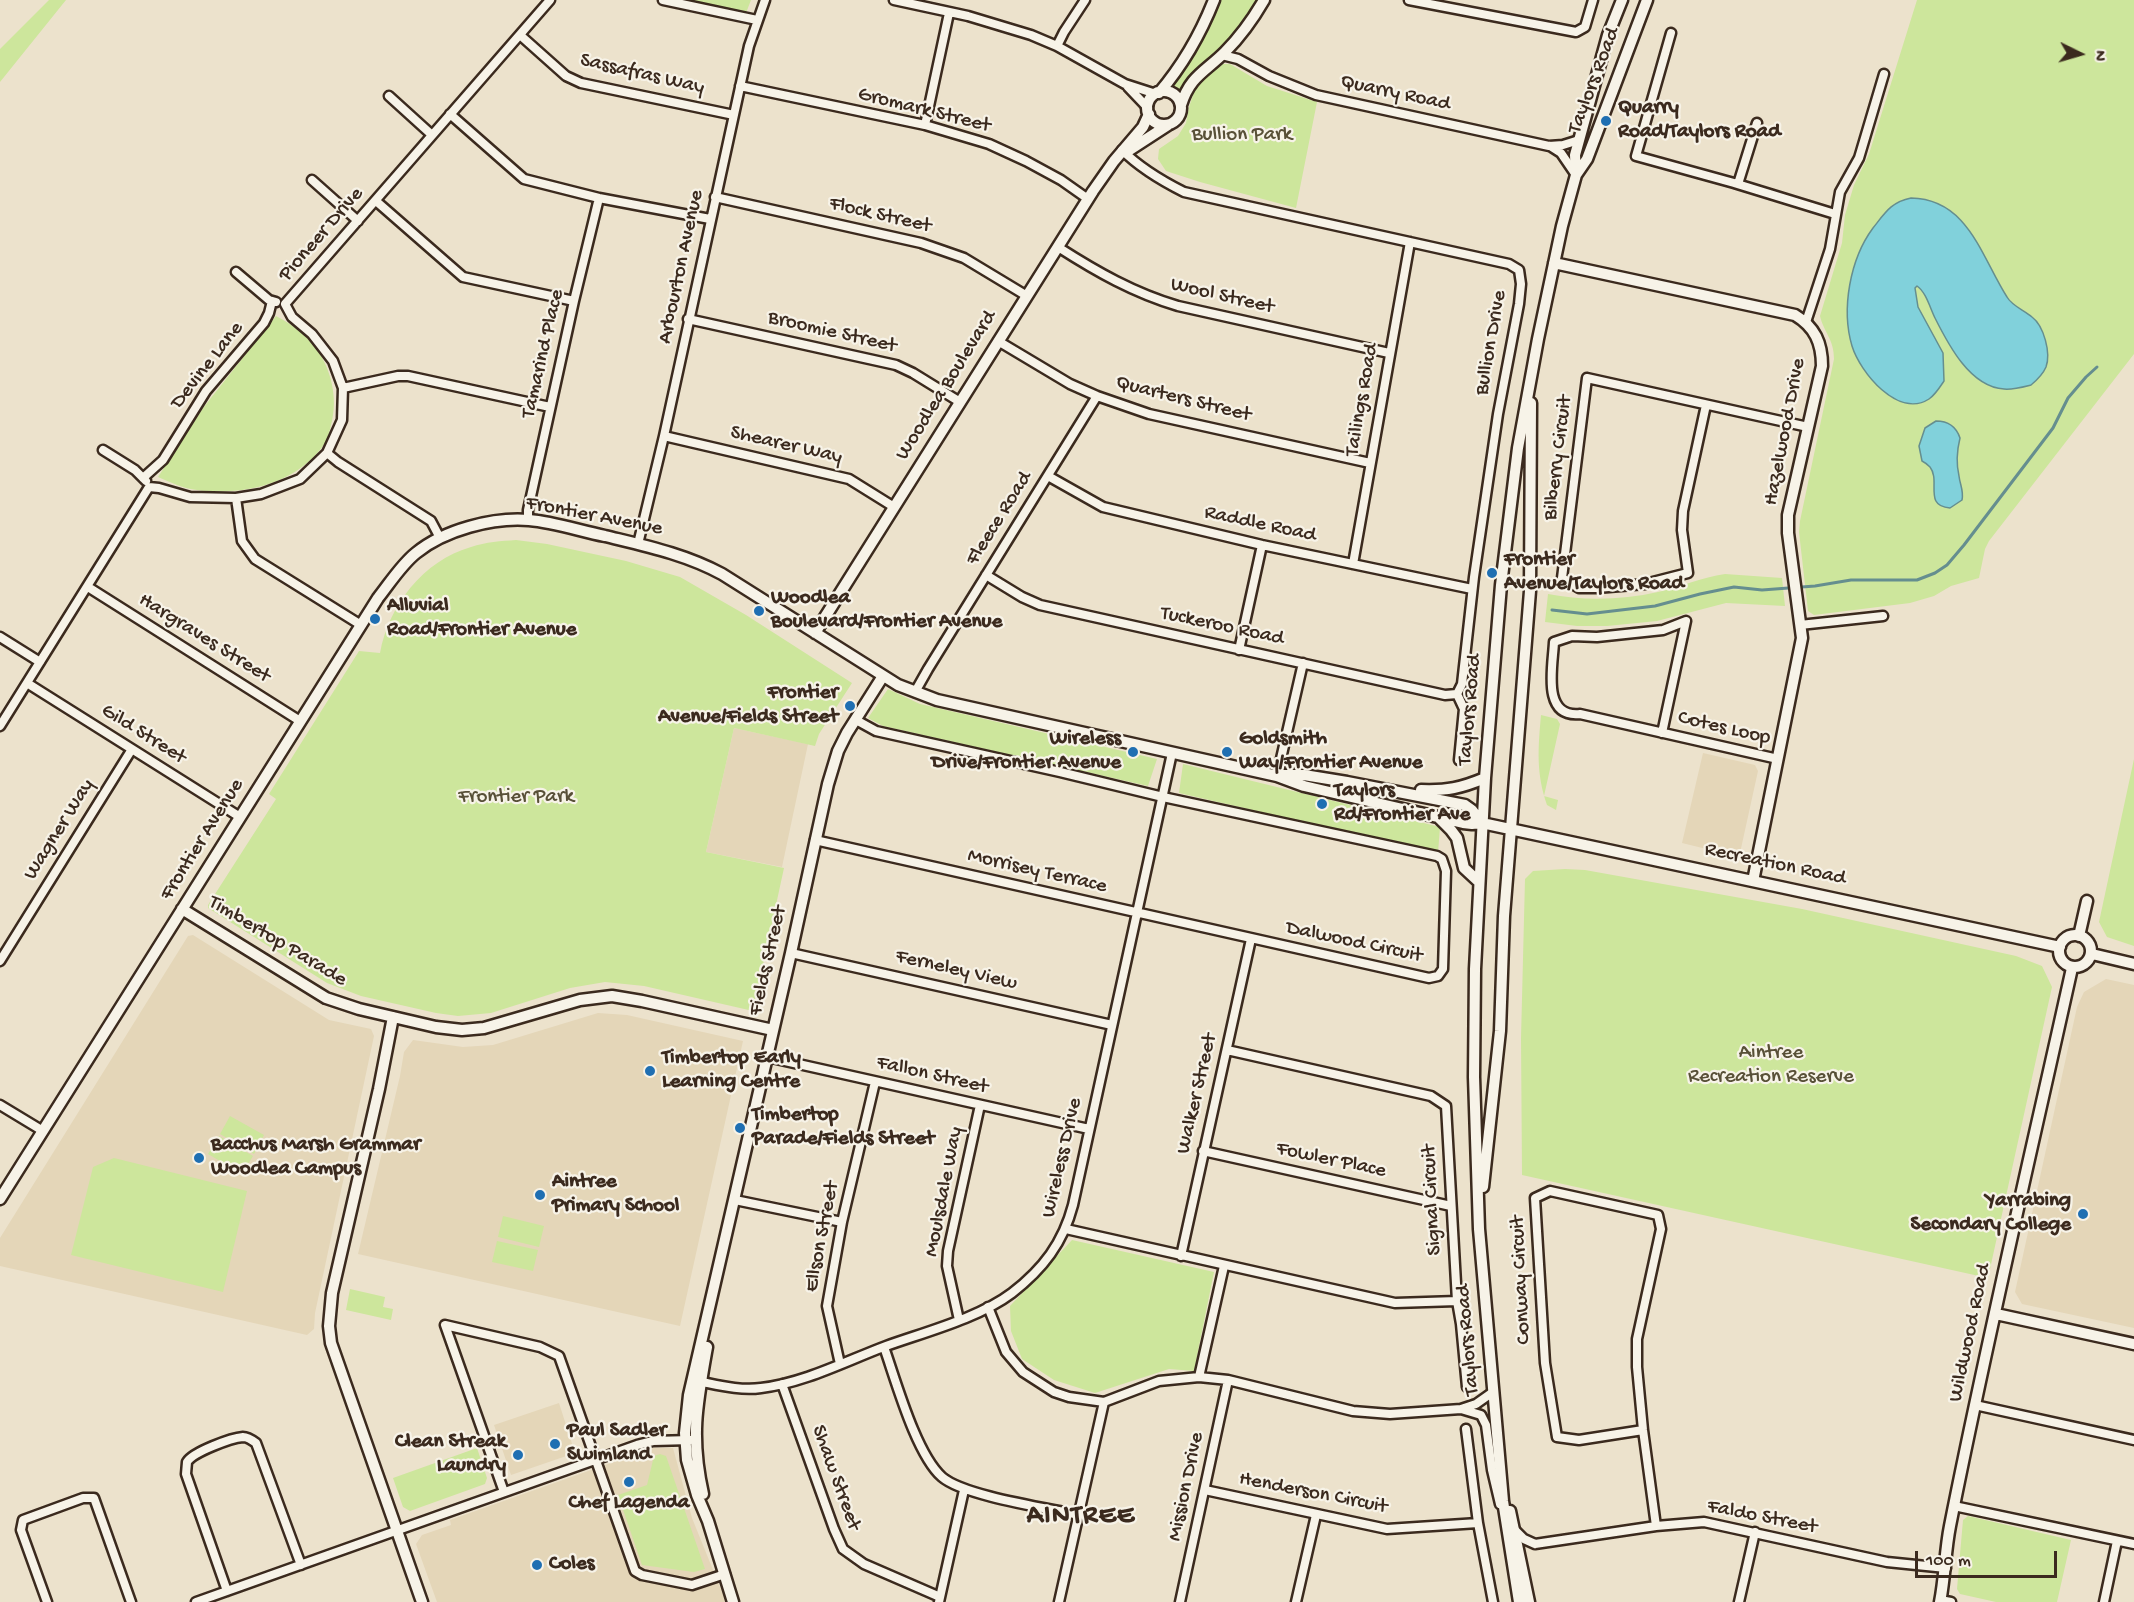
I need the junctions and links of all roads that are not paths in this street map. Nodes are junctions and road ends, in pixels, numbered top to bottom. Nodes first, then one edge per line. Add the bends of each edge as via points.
1 (550, 0) edge
2 (663, 0) edge
3 (765, 0) edge
4 (894, 0) edge
5 (1085, 0) edge
6 (1214, 0) edge
7 (1264, 0) edge
8 (1409, 0) edge
9 (1593, 0) edge
10 (1620, 0) edge
11 (1647, 0) edge
12 (949, 13) junction
13 (757, 20) junction
14 (1671, 33) dead end
15 (520, 35) junction
16 (1233, 44) junction
17 (1057, 46) junction
18 (1222, 55) junction
19 (1239, 59) junction
20 (1884, 74) dead end
21 (1125, 84) junction
22 (740, 86) junction
23 (1157, 94) junction
24 (389, 96) dead end
25 (1181, 105) junction
26 (1148, 111) junction
27 (450, 114) junction
28 (734, 115) junction
29 (1757, 123) dead end
30 (1171, 124) junction
31 (926, 125) junction
32 (432, 135) junction
33 (1579, 140) junction
34 (1549, 146) junction
35 (1124, 151) junction
36 (1576, 175) junction
37 (312, 180) dead end
38 (1738, 184) junction
39 (599, 198) junction
40 (715, 198) junction
41 (1088, 199) junction
42 (376, 201) junction
43 (1835, 214) junction
44 (710, 219) junction
45 (358, 221) junction
46 (1410, 242) junction
47 (1058, 246) junction
48 (1554, 263) junction
49 (236, 272) dead end
50 (1027, 296) junction
51 (272, 301) junction
52 (574, 301) junction
53 (285, 304) junction
54 (688, 319) junction
55 (1806, 322) junction
56 (998, 340) junction
57 (1389, 353) junction
58 (1531, 376) junction
59 (343, 388) junction
60 (1097, 396) junction
61 (960, 402) junction
62 (1706, 405) junction
63 (550, 406) junction
64 (1808, 427) junction
65 (664, 436) junction
66 (103, 450) dead end
67 (327, 453) junction
68 (1371, 463) junction
69 (1048, 476) junction
70 (143, 477) junction
71 (149, 487) junction
72 (236, 498) junction
73 (894, 507) junction
74 (528, 520) junction
75 (441, 538) junction
76 (638, 544) junction
77 (1262, 545) junction
78 (1353, 564) junction
79 (986, 575) junction
80 (88, 587) junction
81 (1472, 589) junction
82 (1883, 616) dead end
83 (361, 625) junction
84 (1800, 625) junction
85 (816, 633) junction
86 (0, 637) edge
87 (1239, 650) junction
88 (40, 662) junction
89 (1303, 663) junction
90 (883, 676) junction
91 (27, 683) junction
92 (915, 692) junction
93 (1457, 694) junction
94 (856, 720) junction
95 (300, 721) junction
96 (0, 726) edge
97 (1662, 733) junction
98 (132, 749) junction
99 (1172, 753) junction
100 (1778, 759) junction
101 (1459, 760) dead end
102 (1277, 776) junction
103 (1485, 778) junction
104 (1390, 789) junction
105 (1163, 797) junction
106 (240, 817) junction
107 (1437, 817) junction
108 (1482, 823) junction
109 (1510, 829) junction
110 (815, 840) junction
111 (1478, 881) junction
112 (1753, 881) junction
113 (2087, 901) dead end
114 (182, 909) junction
115 (1137, 914) junction
116 (2079, 936) junction
117 (1251, 939) junction
118 (2060, 947) junction
119 (791, 953) junction
120 (2092, 954) junction
121 (0, 961) edge
122 (2134, 964) edge
123 (2072, 968) junction
124 (393, 1017) junction
125 (1112, 1025) junction
126 (773, 1030) junction
127 (1227, 1050) junction
128 (767, 1057) junction
129 (875, 1082) junction
130 (0, 1105) edge
131 (980, 1105) junction
132 (1089, 1129) junction
133 (43, 1131) junction
134 (1203, 1152) junction
135 (0, 1199) edge
136 (735, 1200) junction
137 (1451, 1206) junction
138 (842, 1222) junction
139 (1066, 1229) junction
140 (1479, 1229) junction
141 (1181, 1256) junction
142 (1224, 1266) junction
143 (1456, 1301) junction
144 (988, 1306) junction
145 (1995, 1314) junction
146 (959, 1320) junction
147 (2134, 1344) edge
148 (884, 1347) junction
149 (840, 1364) junction
150 (1199, 1377) junction
151 (1228, 1380) junction
152 (697, 1381) junction
153 (782, 1384) junction
154 (1467, 1387) dead end
155 (1493, 1392) junction
156 (1104, 1402) junction
157 (1975, 1405) junction
158 (1461, 1409) junction
159 (1466, 1429) dead end
160 (1643, 1430) junction
161 (690, 1440) junction
162 (2134, 1440) edge
163 (595, 1459) junction
164 (964, 1490) junction
165 (1205, 1490) junction
166 (504, 1492) junction
167 (1954, 1506) junction
168 (1079, 1515) junction
169 (1316, 1515) junction
170 (1479, 1523) junction
171 (1656, 1526) junction
172 (1510, 1530) junction
173 (397, 1531) junction
174 (1755, 1532) junction
175 (2117, 1541) junction
176 (1535, 1544) junction
177 (2134, 1544) edge
178 (1519, 1559) junction
179 (301, 1565) junction
180 (1946, 1568) junction
181 (725, 1574) junction
182 (227, 1591) junction
183 (940, 1599) edge
184 (1944, 1601) edge
185 (47, 1602) edge
186 (131, 1602) edge
187 (196, 1602) edge
188 (422, 1602) edge
189 (733, 1602) edge
190 (1059, 1602) edge
191 (1180, 1602) edge
192 (1296, 1602) edge
193 (1493, 1602) edge
194 (1519, 1602) edge
195 (1529, 1602) edge
196 (1739, 1602) edge
197 (2104, 1602) edge

1 - 15 street, Pioneer Drive
2 - 13 street
3 - 13 street, Arbourton Avenue
4 - 12 street
5 - 17 street
6 - 23 street via 1205,23
7 - 16 street
8 - 9 street via 1569,31 1582,30
10 - 33 street, Taylors Road
11 - 36 street, Taylors Road via 1587,159
12 - 17 street via 1008,27
12 - 31 street
13 - 22 street, Arbourton Avenue
14 - 38 street via 1636,156
15 - 27 street, Pioneer Drive
15 - 28 street, Sassafras Way via 566,76 580,83
16 - 18 street
16 - 19 street
17 - 21 street
18 - 19 street, Quarry Road
18 - 25 street via 1191,82
19 - 34 street, Quarry Road via 1316,95
20 - 43 street via 1859,158 1840,192
21 - 23 street
21 - 26 street
22 - 28 street, Arbourton Avenue
22 - 31 street, Gromark Street
23 - 25 street via 1175,95
23 - 26 street via 1151,98
24 - 32 street
25 - 30 street via 1179,116
26 - 30 street via 1155,123
26 - 35 street, Woodlea Boulevard via 1143,127
27 - 32 street, Pioneer Drive
27 - 39 street via 524,179
28 - 40 street, Arbourton Avenue
29 - 38 street
30 - 35 street, Woodlea Boulevard
31 - 41 street, Gromark Street via 989,144 1026,161
32 - 42 street, Pioneer Drive
33 - 34 street, Quarry Road
33 - 36 street, Taylors Road
34 - 36 street via 1561,153
35 - 41 street, Woodlea Boulevard
35 - 46 street, Bullion Drive via 1152,174 1185,192
36 - 48 street, Taylors Road
37 - 45 street
38 - 43 street
39 - 44 street
39 - 52 street, Tamarind Place
40 - 44 street, Arbourton Avenue
40 - 50 street, Flock Street via 921,243 964,258
41 - 47 street, Woodlea Boulevard
42 - 45 street, Pioneer Drive
42 - 52 street via 463,277
43 - 55 street via 1830,249
44 - 54 street, Arbourton Avenue
45 - 53 street, Pioneer Drive
46 - 57 street, Tailings Road
46 - 81 street, Bullion Drive via 1509,264 1521,276
47 - 50 street, Woodlea Boulevard
47 - 57 street, Wool Street via 1124,286 1154,299
48 - 55 street via 1775,310
48 - 58 street, Taylors Road
49 - 51 street
50 - 56 street, Woodlea Boulevard
51 - 53 street
51 - 70 street, Devine Lane via 264,323 206,391 163,460
52 - 63 street, Tamarind Place
53 - 59 street, Pioneer Drive via 291,317 312,334 333,361
54 - 61 street, Broomie Street via 896,365
54 - 65 street, Arbourton Avenue
55 - 64 street, Hazelwood Drive via 1815,332 1822,351
56 - 60 street, Quarters Street
56 - 61 street, Woodlea Boulevard
57 - 68 street, Tailings Road
58 - 103 street, Taylors Road via 1501,585
58 - 109 street, Taylors Road via 1530,591
59 - 63 street via 408,376
59 - 67 street, Pioneer Drive via 342,420
60 - 68 street, Quarters Street via 1149,414
60 - 69 street, Fleece Road
61 - 73 street, Woodlea Boulevard
62 - 62 street, Bilberry Circuit via 1683,511 1688,573 1645,584 1597,588 1579,588 1562,578 1587,378
62 - 64 street, Bilberry Circuit
63 - 74 street, Tamarind Place
64 - 84 street, Hazelwood Drive via 1788,515
65 - 73 street, Shearer Way via 849,479
65 - 76 street, Arbourton Avenue
66 - 70 street
67 - 72 street, Pioneer Drive via 300,479 261,494
67 - 75 street via 431,521
68 - 78 street, Tailings Road
69 - 77 street, Raddle Road via 1103,507
69 - 79 street, Fleece Road
70 - 71 street
71 - 72 street, Pioneer Drive via 190,497
71 - 80 street
72 - 83 street via 242,542 247,551
73 - 85 street, Woodlea Boulevard
74 - 75 street, Frontier Avenue via 490,522
74 - 76 street, Frontier Avenue
75 - 83 street, Frontier Avenue via 416,553 399,571
76 - 85 street, Frontier Avenue via 696,560
77 - 78 street, Raddle Road
77 - 87 street
78 - 81 street, Raddle Road
79 - 87 street, Tuckeroo Road via 1040,605
79 - 92 street, Fleece Road
80 - 88 street
80 - 95 street, Hargraves Street
81 - 93 street, Bullion Drive via 1462,684
82 - 84 street
83 - 95 street, Frontier Avenue
84 - 100 street, Hazelwood Drive via 1802,638
85 - 90 street, Frontier Avenue
86 - 88 street
87 - 89 street, Tuckeroo Road
88 - 91 street
89 - 93 street, Tuckeroo Road via 1445,695
89 - 102 street
90 - 92 street, Frontier Avenue
90 - 94 street, Fields Street
91 - 96 street
91 - 98 street, Gild Street
92 - 99 street, Frontier Avenue
93 - 101 street via 1464,709
94 - 105 street via 876,731
94 - 110 street, Fields Street via 832,768
95 - 106 street, Frontier Avenue
97 - 97 street, Cotes Loop via 1571,715 1560,709 1551,694 1554,642 1572,636 1663,630 1686,621
97 - 100 street, Cotes Loop
98 - 106 street, Gild Street
98 - 121 street, Wagner Way
99 - 102 street, Frontier Avenue
99 - 105 street, Wireless Drive
100 - 112 street, Hazelwood Drive
102 - 104 street, Frontier Avenue via 1304,775
102 - 107 street, Frontier Avenue
103 - 104 street via 1443,791
103 - 108 street, Taylors Road
104 - 108 street, Frontier Avenue via 1465,805
105 - 115 street, Wireless Drive
105 - 117 street, Dalwood Circuit via 1430,854 1442,859 1445,865 1443,969 1434,978
106 - 114 street, Frontier Avenue
107 - 108 street, Frontier Avenue
107 - 111 street via 1456,838 1464,868
108 - 109 street, Recreation Road
108 - 111 street, Taylors Road
109 - 112 street, Recreation Road
109 - 140 street, Taylors Road via 1500,1031
110 - 115 street, Morrisey Terrace
110 - 119 street, Fields Street
111 - 140 street, Taylors Road via 1474,1077
112 - 118 street, Recreation Road
113 - 116 street
114 - 124 street, Timbertop Parade via 326,998
114 - 133 street, Frontier Avenue
115 - 117 street, Morrisey Terrace
115 - 125 street, Wireless Drive
116 - 118 street via 2069,936
116 - 120 street via 2087,940
117 - 127 street, Walker Street
118 - 123 street via 2061,960
119 - 125 street, Ferneley View
119 - 126 street, Fields Street
120 - 122 street
120 - 123 street via 2085,965
123 - 145 street, Wildwood Road
124 - 126 street, Timbertop Parade via 472,1030 580,1000 612,996
124 - 173 street via 332,1293 329,1326 331,1343
125 - 132 street, Wireless Drive
126 - 128 street, Fields Street
127 - 134 street, Walker Street
127 - 137 street, Signal Circuit via 1431,1096 1446,1106
128 - 129 street, Fallon Street
128 - 136 street, Fields Street
129 - 131 street, Fallon Street
129 - 138 street, Ellson Street
130 - 133 street
131 - 132 street, Fallon Street
131 - 146 street, Moulsdale Way via 948,1251 947,1266
132 - 139 street, Wireless Drive
133 - 135 street, Frontier Avenue
134 - 137 street, Fowler Place
134 - 141 street, Walker Street
136 - 138 street
136 - 152 street, Fields Street
137 - 143 street, Signal Circuit
138 - 149 street, Ellson Street via 827,1306
139 - 141 street
139 - 144 street, Wireless Drive via 1050,1256 1031,1276 1011,1294
140 - 155 street, Taylors Road
141 - 142 street
142 - 143 street via 1395,1304
142 - 150 street
143 - 154 street, Signal Circuit
144 - 146 street, Wireless Drive
144 - 156 street via 1006,1352 1023,1372 1054,1392
145 - 147 street
145 - 157 street, Wildwood Road
146 - 148 street, Wireless Drive
148 - 149 street, Wireless Drive
148 - 164 street via 924,1454 942,1477
149 - 153 street, Wireless Drive
150 - 151 street
150 - 156 street via 1159,1381
151 - 158 street via 1374,1414
151 - 165 street, Mission Drive
152 - 153 street, Wireless Drive via 740,1389
152 - 161 street, Fields Street via 696,1417
153 - 183 street, Shaw Street via 843,1549 864,1564
155 - 158 street
155 - 172 street, Taylors Road
156 - 168 street
157 - 162 street
157 - 167 street, Wildwood Road
158 - 172 street via 1477,1412 1484,1418 1492,1470
159 - 170 street
160 - 160 street, Conway Circuit via 1637,1339 1661,1229 1658,1215 1550,1191 1535,1197 1545,1363 1557,1437 1579,1440
160 - 171 street, Conway Circuit
161 - 163 street via 653,1441
161 - 181 street, Fields Street via 708,1521
163 - 166 street
163 - 166 street via 559,1356 540,1347 445,1325
163 - 181 street via 635,1571 692,1585
164 - 168 street
164 - 183 street
165 - 169 street, Henderson Circuit
165 - 191 street, Mission Drive
166 - 173 street
167 - 175 street
167 - 180 street, Wildwood Road
168 - 190 street
169 - 170 street, Henderson Circuit via 1387,1529
169 - 192 street
170 - 193 street
171 - 174 street, Faldo Street via 1704,1522
171 - 176 street, Faldo Street
172 - 176 street
172 - 178 street, Taylors Road
172 - 194 street, Taylors Road
173 - 179 street
173 - 188 street
174 - 180 street, Faldo Street via 1887,1562
174 - 196 street
175 - 177 street
175 - 197 street
176 - 178 street
178 - 195 street, Taylors Road
179 - 182 street
179 - 182 street via 256,1443 242,1437 189,1458 185,1466
180 - 184 street, Wildwood Road
181 - 189 street, Fields Street
182 - 187 street
185 - 186 street via 21,1530 23,1520 83,1498 94,1498

